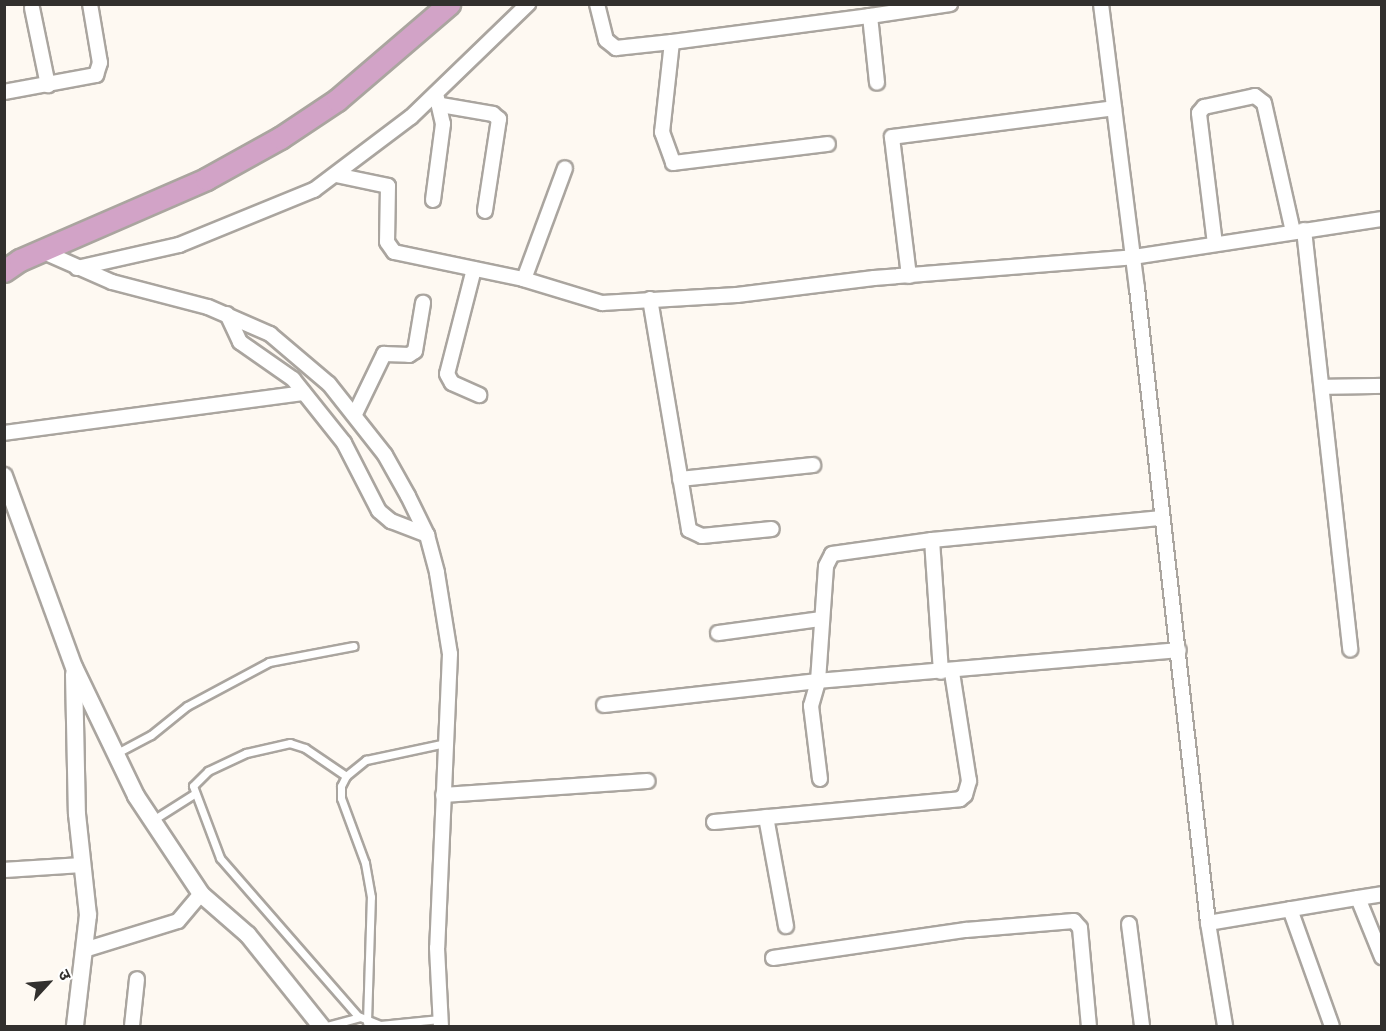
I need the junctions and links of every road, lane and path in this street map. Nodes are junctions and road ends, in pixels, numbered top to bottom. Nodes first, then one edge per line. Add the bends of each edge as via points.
1 (90, 4) edge
2 (449, 4) edge
3 (528, 4) edge
4 (597, 4) edge
5 (950, 4) edge
6 (1101, 4) edge
7 (32, 8) dead end
8 (870, 16) junction
9 (672, 42) junction
10 (878, 83) dead end
11 (48, 86) junction
12 (4, 92) edge
13 (438, 99) junction
14 (1113, 108) junction
15 (828, 144) dead end
16 (565, 168) dead end
17 (336, 175) junction
18 (433, 200) dead end
19 (486, 211) dead end
20 (1382, 219) edge
21 (1299, 231) junction
22 (1215, 244) junction
23 (44, 252) junction
24 (1133, 257) junction
25 (10, 263) edge
26 (77, 268) junction
27 (474, 270) junction
28 (909, 276) junction
29 (524, 279) junction
30 (650, 299) junction
31 (423, 303) dead end
32 (227, 314) junction
33 (1382, 386) edge
34 (1322, 387) junction
35 (303, 393) junction
36 (479, 394) dead end
37 (355, 414) junction
38 (4, 433) edge
39 (813, 465) dead end
40 (4, 476) edge
41 (680, 479) junction
42 (1162, 518) junction
43 (772, 529) dead end
44 (427, 535) junction
45 (932, 540) junction
46 (820, 618) junction
47 (718, 633) dead end
48 (354, 646) dead end
49 (1350, 649) dead end
50 (1179, 650) junction
51 (74, 667) junction
52 (947, 672) junction
53 (818, 681) junction
54 (604, 705) dead end
55 (446, 743) junction
56 (114, 754) junction
57 (346, 776) junction
58 (820, 779) dead end
59 (648, 781) dead end
60 (194, 794) junction
61 (443, 795) junction
62 (766, 817) junction
63 (152, 821) junction
64 (714, 822) dead end
65 (83, 865) junction
66 (4, 870) edge
67 (201, 894) junction
68 (1382, 894) edge
69 (1358, 898) junction
70 (1290, 909) junction
71 (1208, 923) junction
72 (1129, 924) dead end
73 (786, 927) dead end
74 (84, 950) junction
75 (1382, 957) edge
76 (773, 958) dead end
77 (137, 979) dead end
78 (360, 1017) junction
79 (368, 1022) junction
80 (440, 1023) edge
81 (75, 1026) edge
82 (132, 1026) edge
83 (321, 1026) edge
84 (327, 1026) edge
85 (1089, 1026) edge
86 (1142, 1026) edge
87 (1225, 1026) edge
88 (1332, 1026) edge

1 - 11 street via 99,69 93,78
2 - 23 highway via 338,100 280,138 206,179
3 - 13 street
4 - 9 street via 606,40 616,48
5 - 8 street
6 - 14 street
7 - 11 street
8 - 9 street
8 - 10 street
9 - 15 street via 662,132 673,163
11 - 12 street
13 - 17 street
13 - 18 street via 443,124
13 - 19 street via 499,119
14 - 24 street
14 - 28 street via 892,137
16 - 29 street
17 - 26 street via 291,201 179,245
17 - 27 street via 388,186 387,242 394,252
20 - 21 street
21 - 22 street
21 - 22 street via 1264,103 1255,96 1204,108 1199,113
21 - 34 street
22 - 24 street
23 - 25 highway
23 - 26 street
24 - 28 street
24 - 42 street
26 - 32 street via 112,282
27 - 29 street
27 - 36 street via 447,374 452,383
28 - 30 street via 737,295
29 - 30 street via 589,301
30 - 41 street
31 - 37 street via 415,351 409,355 384,354
32 - 35 street via 240,342 293,379
32 - 37 street via 290,348
33 - 34 street
34 - 49 street
35 - 38 street
35 - 44 street via 344,443 379,511 391,521
37 - 44 street via 385,455
39 - 41 street
40 - 51 street
41 - 43 street via 687,525 694,534
42 - 45 street
42 - 50 street
44 - 55 street via 445,610 450,654
45 - 46 street via 832,554 826,566
45 - 52 street
46 - 47 street
46 - 53 street
48 - 56 lane via 269,662 187,706 151,735
50 - 52 street
50 - 71 street
51 - 56 street
51 - 65 street
52 - 53 street
52 - 62 street via 969,781 965,795 952,801
53 - 54 street
53 - 58 street via 811,711
55 - 57 lane via 366,760
55 - 61 street
56 - 63 street
57 - 60 lane via 305,748 281,744 246,753 208,771 193,786
57 - 79 lane via 341,798 365,863 371,897
59 - 61 street
60 - 63 lane
60 - 78 lane via 220,858
61 - 80 street via 437,948
62 - 64 street
62 - 73 street
63 - 67 street
65 - 66 street
65 - 74 street via 88,915
67 - 74 street via 178,921
67 - 83 street via 248,935
68 - 69 street
69 - 70 street
69 - 75 street
70 - 71 street
70 - 88 street
71 - 87 street
72 - 86 street
74 - 81 street
76 - 85 street via 966,930 1074,921 1080,928
77 - 82 street
78 - 79 lane
78 - 84 lane
79 - 80 lane

